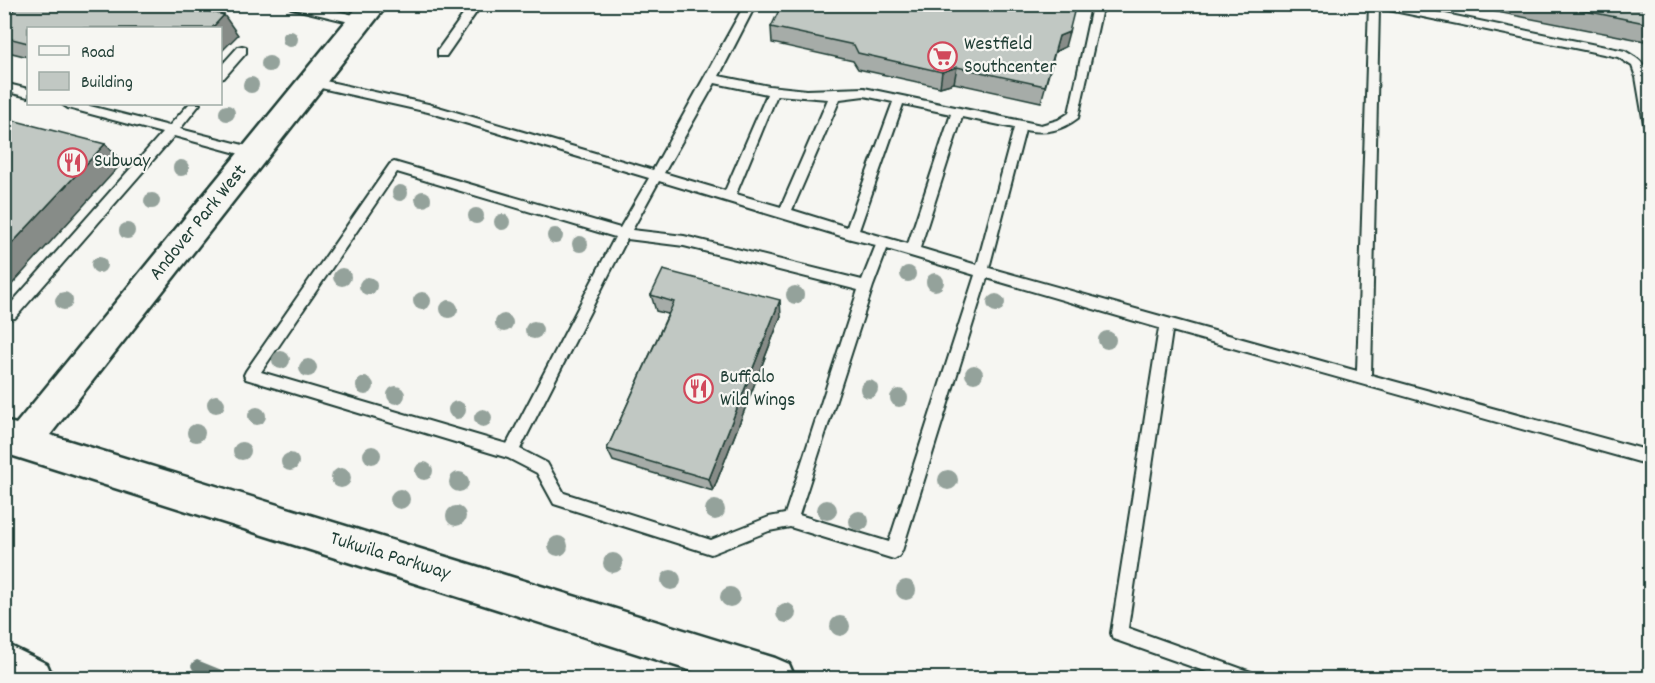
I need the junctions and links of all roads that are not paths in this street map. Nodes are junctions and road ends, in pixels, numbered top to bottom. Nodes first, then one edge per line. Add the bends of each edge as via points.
1 (291, 4) edge
2 (477, 4) edge
3 (751, 4) edge
4 (1107, 4) edge
5 (1375, 4) edge
6 (369, 13) edge
7 (242, 50) dead end
8 (442, 53) dead end
9 (222, 73) edge
10 (712, 78) junction
11 (312, 82) junction
12 (4, 87) edge
13 (774, 92) junction
14 (27, 93) edge
15 (835, 97) junction
16 (900, 99) junction
17 (72, 105) edge
18 (194, 105) edge
19 (958, 110) junction
20 (1021, 124) junction
21 (1650, 124) edge
22 (171, 131) junction
23 (255, 153) junction
24 (655, 176) junction
25 (729, 197) junction
26 (785, 213) junction
27 (623, 234) junction
28 (851, 234) junction
29 (883, 244) junction
30 (912, 252) junction
31 (982, 272) junction
32 (866, 286) junction
33 (4, 313) edge
34 (1167, 324) junction
35 (1364, 379) junction
36 (14, 440) edge
37 (511, 452) junction
38 (1650, 458) edge
39 (790, 520) junction
40 (4, 663) edge
41 (33, 678) edge
42 (775, 678) edge
43 (1245, 678) edge

1 - 6 lane
2 - 8 lane
3 - 10 lane
4 - 20 lane via 1096,11 1074,115 1062,124 1041,129
5 - 21 lane via 1621,54 1636,64 1642,77
5 - 35 lane
6 - 11 main road, Andover Park West
7 - 9 lane
10 - 13 lane
10 - 24 lane
11 - 23 main road, Andover Park West
11 - 24 lane via 428,108
12 - 14 lane
13 - 15 lane
13 - 25 lane
15 - 16 lane via 864,92
15 - 26 lane
16 - 19 lane
16 - 28 lane
17 - 22 lane
18 - 22 lane
19 - 20 lane
19 - 30 lane
20 - 31 lane
22 - 23 lane
22 - 33 lane via 10,314
23 - 36 main road, Andover Park West
24 - 25 lane
24 - 27 lane
25 - 26 lane
26 - 28 lane
27 - 32 lane via 684,241
27 - 37 lane
27 - 37 lane via 394,167 251,375
28 - 29 lane
29 - 30 lane
29 - 32 lane
30 - 31 lane
31 - 34 lane
31 - 39 lane via 894,551
32 - 39 lane
34 - 35 lane
34 - 43 lane via 1119,633
35 - 38 lane
36 - 42 main road, Tukwila Parkway
37 - 39 lane via 542,468 559,499 711,547 769,524
40 - 41 main road

